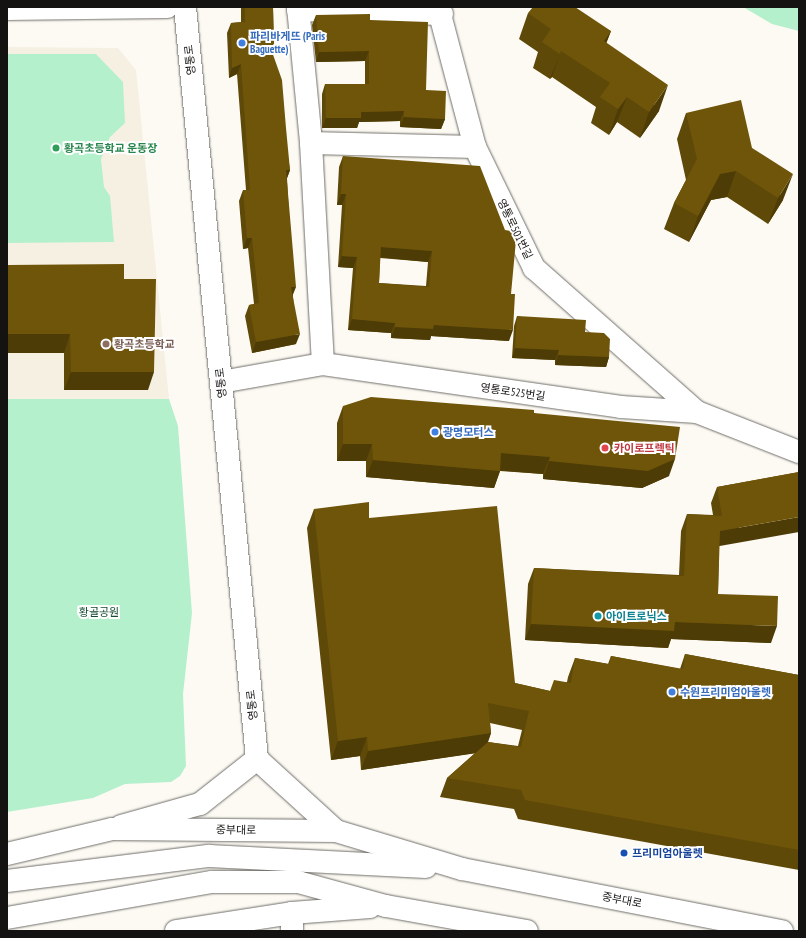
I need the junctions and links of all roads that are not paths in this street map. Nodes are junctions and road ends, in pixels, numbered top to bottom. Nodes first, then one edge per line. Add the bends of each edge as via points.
1 (167, 7) edge
2 (184, 7) edge
3 (7, 9) edge
4 (298, 9) edge
5 (440, 11) edge
6 (311, 143) junction
7 (475, 147) junction
8 (323, 364) junction
9 (221, 382) junction
10 (697, 412) junction
11 (799, 452) edge
12 (257, 759) junction
13 (112, 829) junction
14 (336, 831) junction
15 (7, 854) edge
16 (462, 869) junction
17 (7, 881) edge
18 (386, 906) junction
19 (7, 918) edge
20 (292, 922) edge
21 (751, 928) edge
22 (176, 931) edge
23 (527, 931) edge
24 (782, 931) edge

1 - 3 street
2 - 9 street, 영통로
4 - 5 street
4 - 6 street
5 - 7 street, 영통로501번길
6 - 7 street
6 - 8 street
7 - 10 street, 영통로501번길 via 534,268
8 - 9 street, 영통로525번길
8 - 10 street, 영통로525번길 via 621,407
9 - 12 street, 영통로
10 - 11 street, 영통로525번길
12 - 13 street via 200,804
12 - 14 street
13 - 14 street, 중부대로
13 - 15 street, 중부대로
14 - 16 street, 중부대로
16 - 17 street, 중부대로 via 209,856
16 - 21 street, 중부대로
18 - 19 street via 298,882 212,882
18 - 20 street
18 - 23 street
20 - 22 street
21 - 24 street, 중부대로

